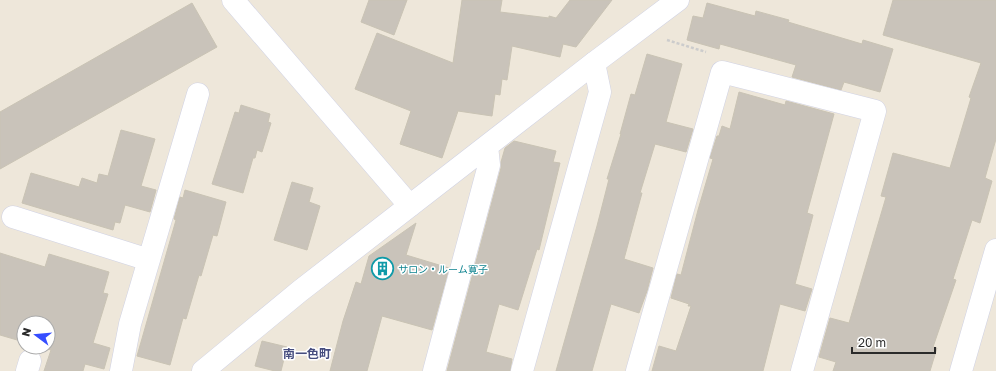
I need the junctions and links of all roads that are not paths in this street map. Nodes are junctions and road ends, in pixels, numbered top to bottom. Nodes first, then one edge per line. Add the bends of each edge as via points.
1 (233, 0) edge
2 (678, 0) edge
3 (594, 63) junction
4 (198, 94) dead end
5 (487, 146) junction
6 (410, 206) junction
7 (13, 217) dead end
8 (996, 250) edge
9 (149, 260) junction
10 (121, 371) edge
11 (203, 371) edge
12 (434, 371) edge
13 (522, 371) edge
14 (637, 371) edge
15 (802, 371) edge
16 (961, 371) edge

1 - 6 street
2 - 3 street
3 - 5 street
3 - 13 street via 600,92
4 - 9 street
5 - 6 street
5 - 12 street via 490,165
6 - 11 street
7 - 9 street
8 - 16 street
9 - 10 street via 130,324
14 - 15 street via 722,72 875,112

